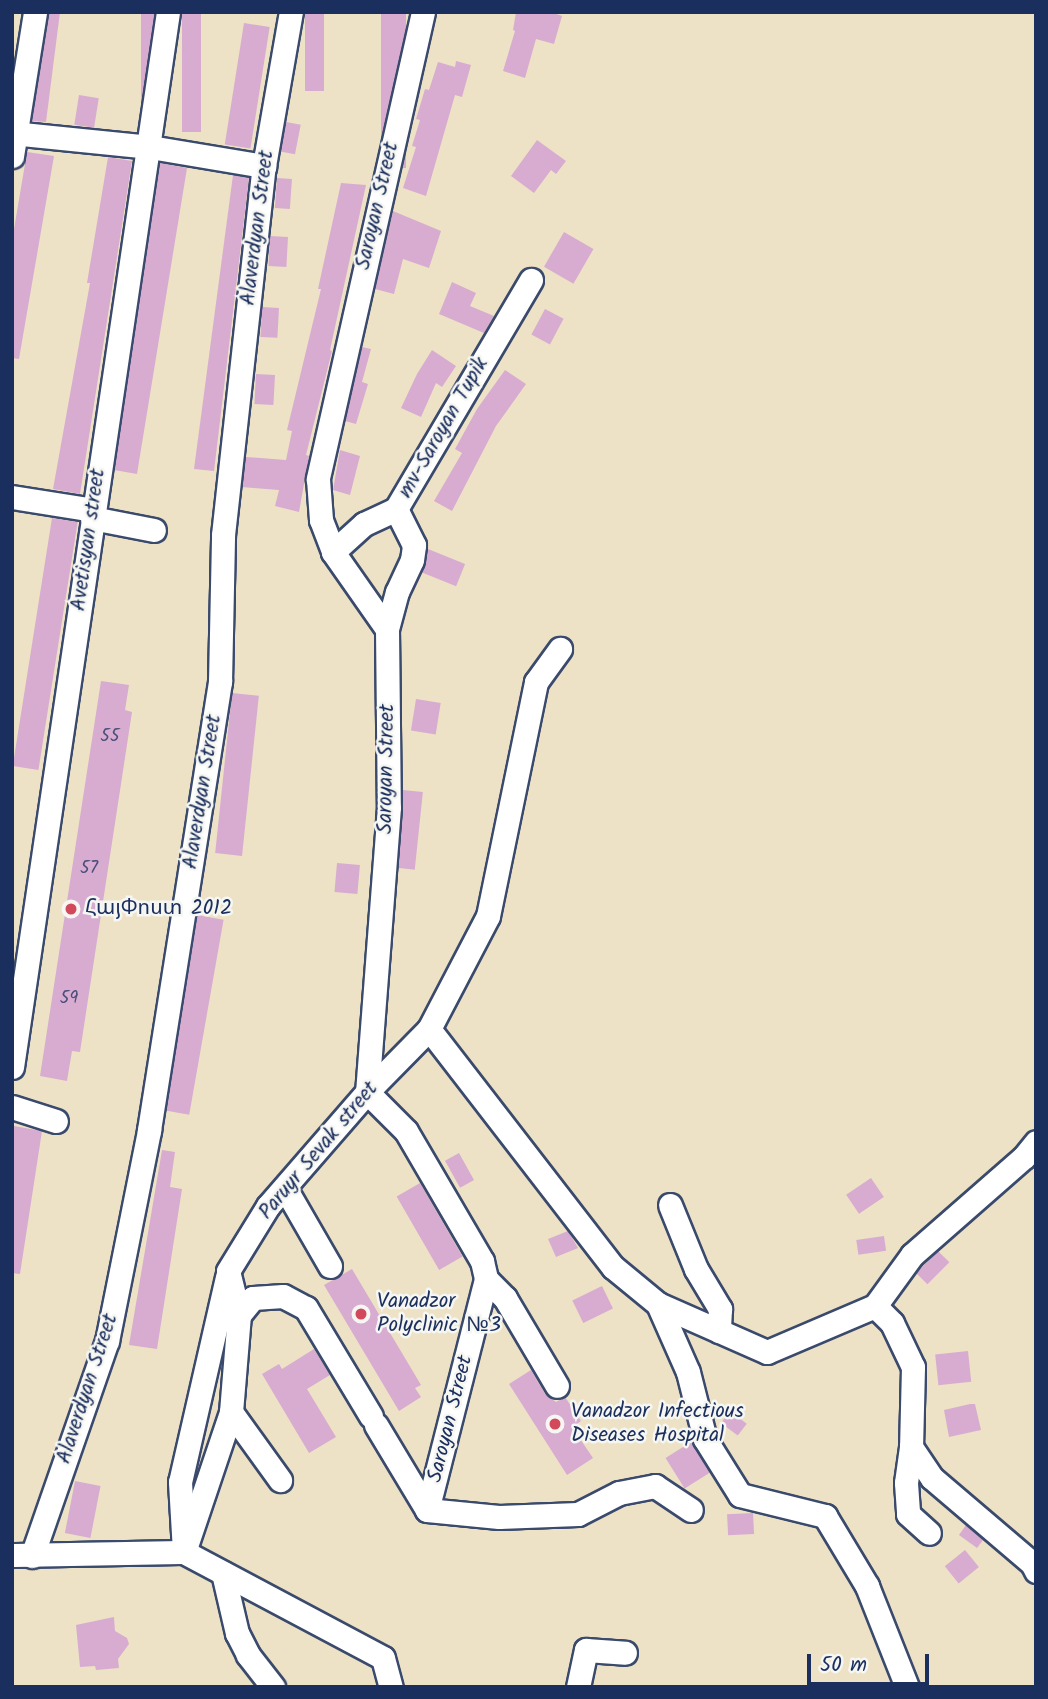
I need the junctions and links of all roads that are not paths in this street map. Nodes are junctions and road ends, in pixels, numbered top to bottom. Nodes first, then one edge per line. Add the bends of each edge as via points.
1 (35, 12) edge
2 (168, 12) edge
3 (290, 12) edge
4 (423, 12) edge
5 (13, 141) edge
6 (150, 147) junction
7 (264, 166) junction
8 (531, 279) dead end
9 (12, 497) edge
10 (397, 509) junction
11 (92, 514) junction
12 (154, 530) dead end
13 (333, 552) junction
14 (387, 629) junction
15 (560, 649) dead end
16 (429, 1029) junction
17 (12, 1067) edge
18 (367, 1092) junction
19 (12, 1107) edge
20 (56, 1121) dead end
21 (1036, 1142) edge
22 (285, 1188) junction
23 (670, 1205) dead end
24 (330, 1266) dead end
25 (228, 1271) junction
26 (486, 1279) junction
27 (658, 1304) junction
28 (875, 1306) junction
29 (239, 1315) junction
30 (719, 1331) junction
31 (557, 1386) dead end
32 (230, 1412) junction
33 (911, 1447) junction
34 (280, 1480) dead end
35 (427, 1510) junction
36 (691, 1510) dead end
37 (929, 1534) dead end
38 (184, 1552) junction
39 (22, 1556) edge
40 (1036, 1571) edge
41 (223, 1573) junction
42 (625, 1653) dead end
43 (273, 1687) edge
44 (391, 1687) edge
45 (578, 1687) edge
46 (907, 1687) edge

1 - 5 street
2 - 6 street, Avetisyan street
3 - 7 street, Alaverdyan Street
4 - 13 street, Saroyan Street via 318,479 321,520
5 - 6 street
6 - 7 street
6 - 11 street, Avetisyan street
7 - 39 street, Alaverdyan Street via 223,535 220,682 149,1130 107,1341
8 - 10 street, mv-Saroyan Tupik
9 - 11 street
10 - 13 street, mv-Saroyan Tupik via 364,524
10 - 14 street via 414,545
11 - 12 street
11 - 17 street, Avetisyan street
13 - 14 street, Saroyan Street
14 - 18 street, Saroyan Street via 389,807
15 - 16 street, Paruyr Sevak street via 536,682 488,916
16 - 18 street, Paruyr Sevak street
16 - 27 street via 613,1267
18 - 22 street, Paruyr Sevak street
18 - 26 street via 406,1131 482,1261
19 - 20 street
21 - 28 street via 912,1255
22 - 24 street
22 - 25 street, Paruyr Sevak street via 268,1206
23 - 30 street via 696,1269 720,1309
25 - 29 street
25 - 38 street, Paruyr Sevak street via 180,1482
26 - 31 street via 505,1298
26 - 35 street, Saroyan Street
27 - 30 street
27 - 46 street via 688,1372 705,1439 740,1495 825,1517 867,1586
28 - 30 street via 767,1352
28 - 33 street via 892,1323 913,1367
29 - 32 street
29 - 35 street via 253,1298 284,1296 306,1308
32 - 34 street
32 - 38 street
33 - 37 street via 908,1514
33 - 40 street via 932,1478
35 - 36 street via 499,1517 578,1514 619,1493 655,1486
38 - 39 street
38 - 41 street
41 - 43 street via 237,1633
41 - 44 street via 383,1658
42 - 45 street via 586,1650

